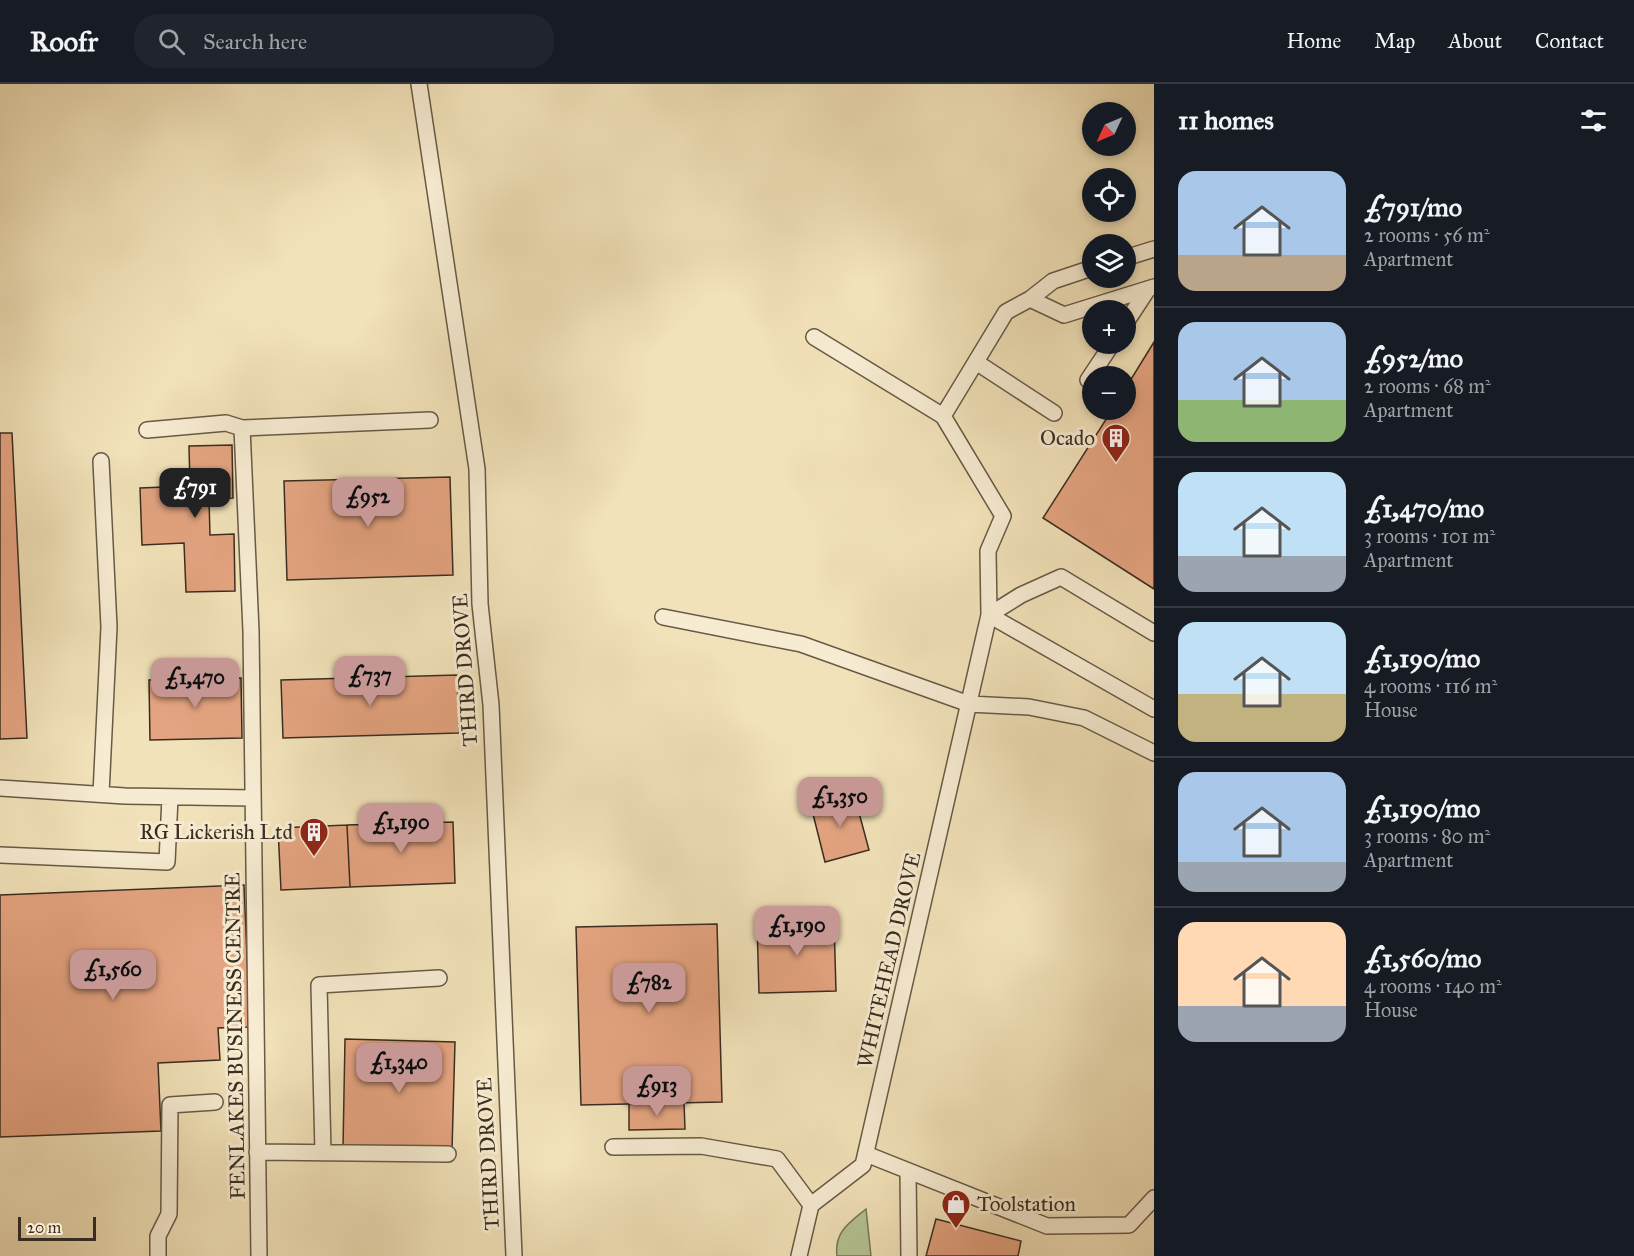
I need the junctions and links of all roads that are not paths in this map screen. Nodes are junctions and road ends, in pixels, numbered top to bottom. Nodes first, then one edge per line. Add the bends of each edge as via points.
1 (419, 84) edge
2 (1154, 249) edge
3 (1136, 255) edge
4 (1082, 271) edge
5 (1151, 288) edge
6 (1030, 299) junction
7 (1136, 309) edge
8 (814, 337) dead end
9 (976, 362) junction
10 (1054, 413) dead end
11 (943, 416) junction
12 (430, 420) dead end
13 (242, 428) junction
14 (147, 430) dead end
15 (101, 461) dead end
16 (989, 615) junction
17 (663, 617) dead end
18 (1154, 633) edge
19 (969, 704) junction
20 (1154, 710) edge
21 (1154, 753) edge
22 (0, 788) edge
23 (101, 794) junction
24 (170, 796) junction
25 (253, 798) junction
26 (0, 855) edge
27 (439, 978) dead end
28 (215, 1102) dead end
29 (613, 1147) dead end
30 (257, 1152) junction
31 (323, 1153) junction
32 (448, 1154) dead end
33 (866, 1154) junction
34 (908, 1171) junction
35 (1154, 1198) edge
36 (812, 1205) junction
37 (158, 1256) edge
38 (259, 1256) edge
39 (514, 1256) edge
40 (799, 1256) edge
41 (909, 1256) edge

1 - 39 lane, THIRD DROVE via 477,469 480,604 491,705
2 - 3 lane
4 - 6 lane via 1053,281
5 - 6 lane via 1064,315
5 - 7 lane
6 - 9 lane via 1006,312
8 - 11 lane, WHITEHEAD DROVE
9 - 10 lane
9 - 11 lane
11 - 16 lane, WHITEHEAD DROVE via 1003,516 988,551
12 - 13 lane
13 - 14 lane via 226,423
13 - 25 lane, FENLAKES BUSINESS CENTRE
15 - 23 lane via 109,627
16 - 18 lane via 1061,577
16 - 19 lane, WHITEHEAD DROVE
16 - 20 lane
17 - 19 lane via 801,644
19 - 21 lane via 1029,707 1084,718
19 - 33 lane, WHITEHEAD DROVE
22 - 23 lane
23 - 24 lane
24 - 25 lane
24 - 26 lane via 167,862
25 - 30 lane, FENLAKES BUSINESS CENTRE
27 - 31 lane via 319,985
28 - 37 lane via 170,1105 169,1214 158,1236
29 - 36 lane via 701,1146 777,1159
30 - 31 lane
30 - 38 lane, FENLAKES BUSINESS CENTRE
31 - 32 lane
33 - 34 lane
33 - 36 lane, WHITEHEAD DROVE via 863,1165
34 - 35 lane via 1047,1226 1129,1225
34 - 41 lane
36 - 40 lane

